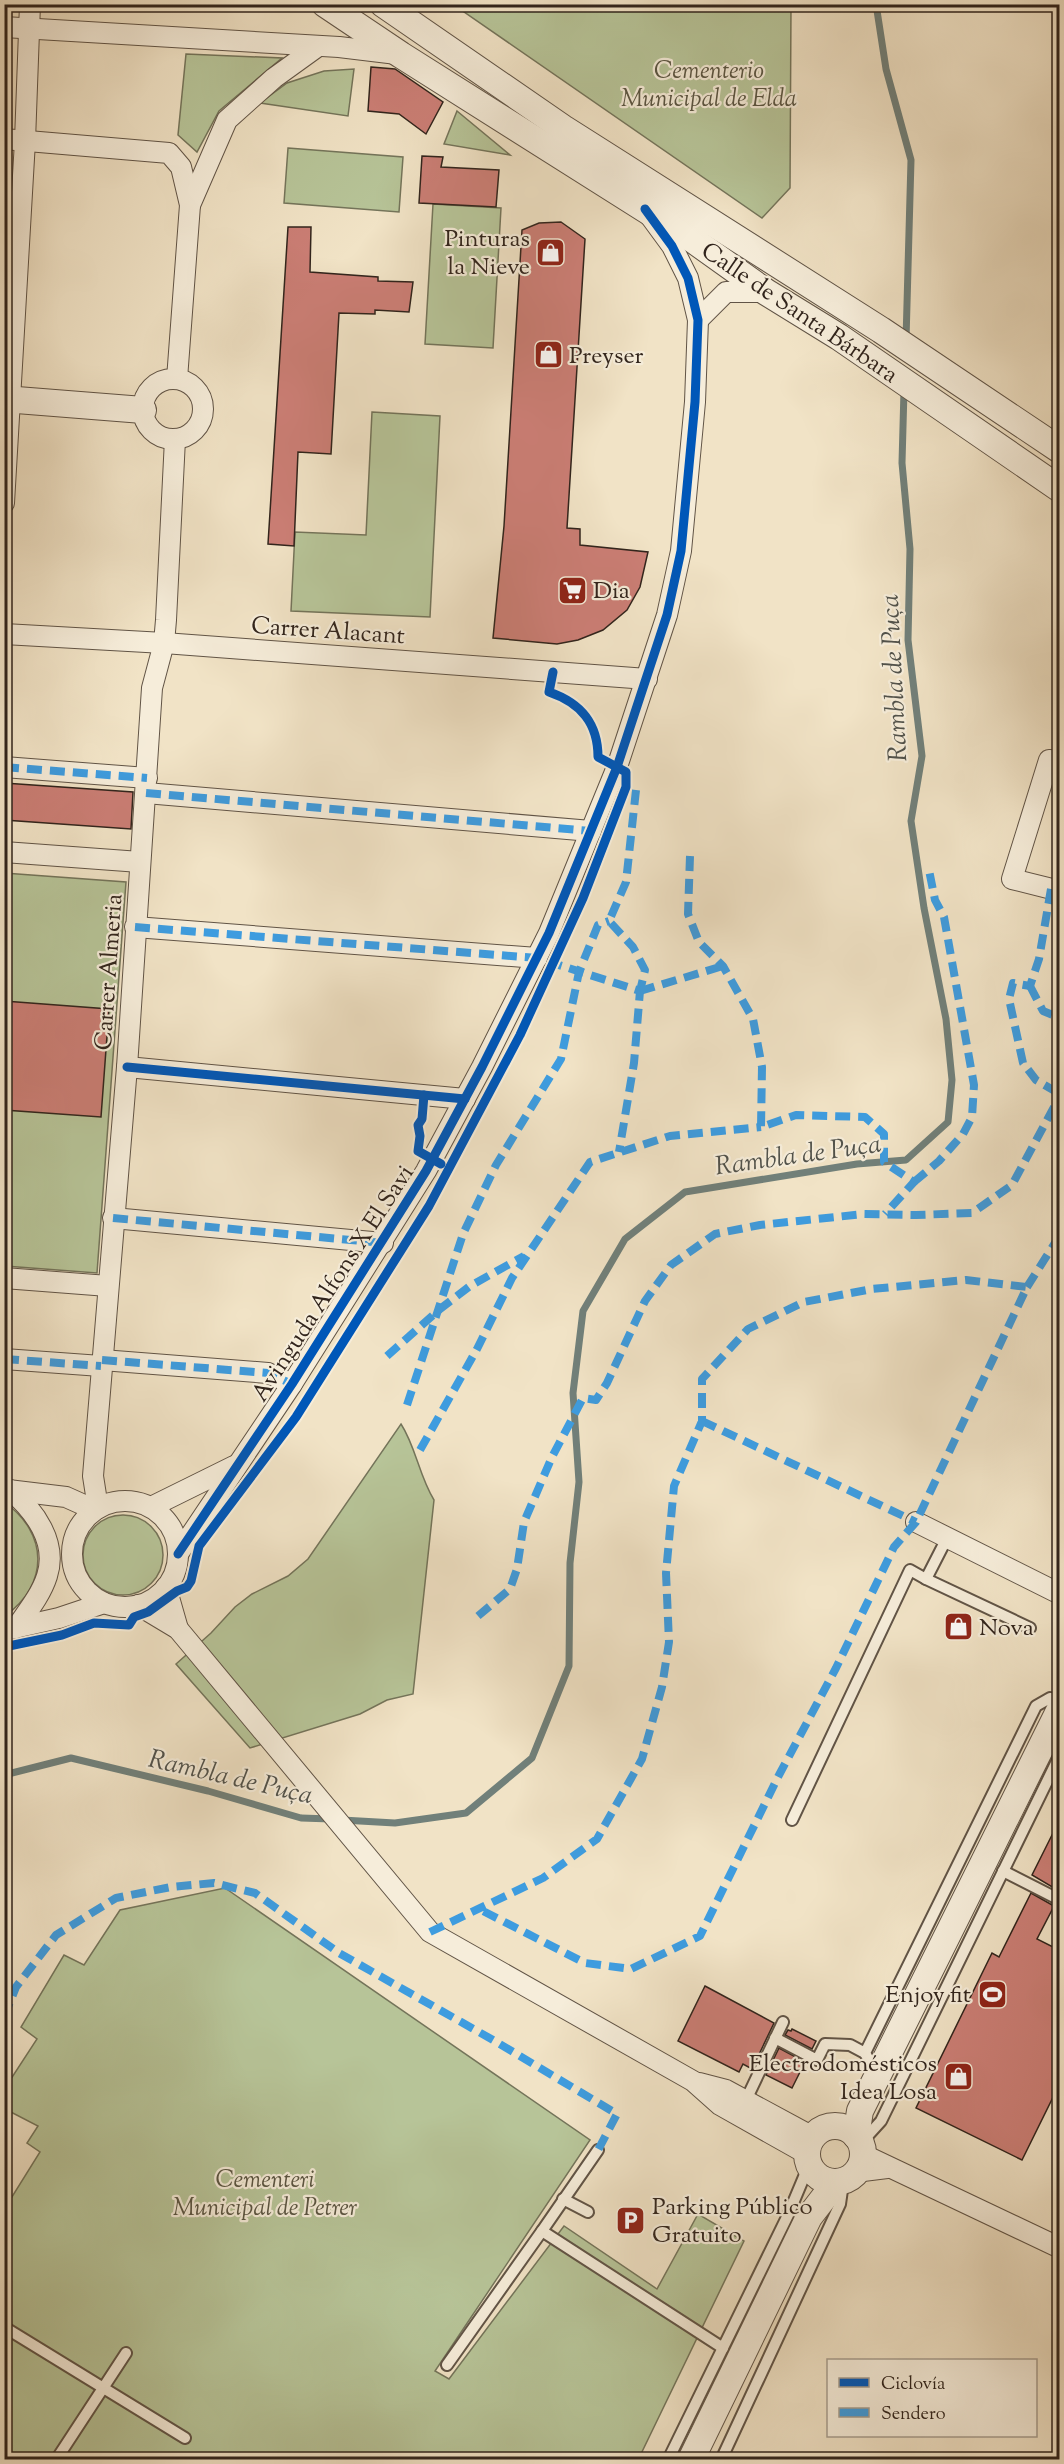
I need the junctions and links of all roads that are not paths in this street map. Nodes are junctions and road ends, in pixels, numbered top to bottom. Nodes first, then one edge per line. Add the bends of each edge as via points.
1 (325, 4) edge
2 (383, 4) edge
3 (30, 6) edge
4 (4, 27) edge
5 (28, 28) junction
6 (317, 46) junction
7 (401, 55) junction
8 (4, 139) edge
9 (25, 141) junction
10 (190, 205) junction
11 (645, 209) junction
12 (765, 291) junction
13 (698, 320) junction
14 (177, 379) junction
15 (7, 399) edge
16 (143, 410) junction
17 (175, 439) junction
18 (1059, 450) edge
19 (1059, 489) edge
20 (4, 503) edge
21 (4, 634) edge
22 (164, 643) junction
23 (647, 679) junction
24 (1059, 761) edge
25 (4, 767) edge
26 (146, 786) junction
27 (591, 831) junction
28 (4, 852) edge
29 (141, 862) junction
30 (1059, 891) edge
31 (135, 927) junction
32 (537, 958) junction
33 (127, 1067) junction
34 (465, 1099) junction
35 (113, 1218) junction
36 (383, 1243) junction
37 (4, 1278) edge
38 (108, 1286) junction
39 (4, 1359) edge
40 (101, 1363) junction
41 (292, 1384) junction
42 (239, 1463) junction
43 (93, 1476) junction
44 (7, 1490) edge
45 (66, 1497) junction
46 (151, 1508) junction
47 (97, 1509) junction
48 (916, 1522) dead end
49 (947, 1538) junction
50 (178, 1554) junction
51 (926, 1579) junction
52 (166, 1587) junction
53 (1059, 1594) edge
54 (104, 1603) junction
55 (138, 1605) junction
56 (1030, 1628) dead end
57 (10, 1629) edge
58 (178, 1629) junction
59 (1059, 1700) edge
60 (1059, 1709) edge
61 (1059, 1755) edge
62 (792, 1820) dead end
63 (1003, 1871) junction
64 (1059, 1900) edge
65 (783, 2022) dead end
66 (775, 2038) junction
67 (865, 2053) junction
68 (878, 2076) junction
69 (693, 2081) junction
70 (746, 2100) junction
71 (598, 2150) dead end
72 (838, 2153) junction
73 (563, 2199) junction
74 (588, 2212) dead end
75 (542, 2230) junction
76 (1056, 2246) dead end
77 (4, 2327) edge
78 (723, 2348) junction
79 (126, 2353) dead end
80 (447, 2366) dead end
81 (103, 2388) junction
82 (185, 2438) dead end
83 (56, 2460) edge
84 (668, 2460) edge
85 (691, 2460) edge
86 (721, 2460) edge

1 - 7 street, Calle de Santa Bárbara
2 - 18 street, Calle de Santa Bárbara via 563,128 932,363
3 - 5 street
4 - 5 street
5 - 6 street
5 - 9 street
6 - 7 street
6 - 10 street via 227,120
7 - 11 street, Calle de Santa Bárbara
8 - 9 street
9 - 10 street via 169,153 181,167
9 - 15 street
10 - 14 street
11 - 12 street, Calle de Santa Bárbara
11 - 13 street, Avinguda Alfons X El Savi via 672,246 688,278
12 - 13 street via 726,292
12 - 19 street, Calle de Santa Bárbara
13 - 23 street, Avinguda Alfons X El Savi via 681,550 667,615
14 - 16 street via 166,380 149,391
14 - 17 street via 197,392 202,416 196,428
15 - 16 street
15 - 20 street
16 - 17 street via 153,431
17 - 22 street, Carrer Almeria
21 - 22 street, Carrer Alacant
22 - 23 street, Carrer Alacant
22 - 26 street, Carrer Almeria via 152,688
23 - 27 street, Avinguda Alfons X El Savi
24 - 30 street via 1049,760 1012,879
25 - 26 street
26 - 27 street
26 - 29 street, Carrer Almeria
27 - 32 street, Avinguda Alfons X El Savi
28 - 29 street
29 - 31 street, Carrer Almeria
31 - 32 street
31 - 33 street, Carrer Almeria
32 - 34 street, Avinguda Alfons X El Savi
33 - 34 street
33 - 35 street, Carrer Almeria
34 - 36 street, Avinguda Alfons X El Savi
35 - 36 street
35 - 38 street, Carrer Almeria
36 - 41 street, Avinguda Alfons X El Savi
37 - 38 street
38 - 40 street, Carrer Almeria
39 - 40 street
40 - 41 street via 268,1373
40 - 43 street, Carrer Almeria
41 - 42 street, Avinguda Alfons X El Savi
42 - 46 street, Avinguda Alfons X El Savi
42 - 50 street, Avinguda Alfons X El Savi
43 - 45 street
43 - 47 street, Carrer Almeria
44 - 45 street
44 - 57 street via 24,1502 37,1520 49,1552 48,1574 38,1596
45 - 47 street
46 - 47 street via 134,1502 115,1502
46 - 50 street via 170,1527
47 - 54 street via 75,1535 73,1559 80,1582
48 - 49 street
49 - 51 lane
49 - 53 street
50 - 52 street
51 - 56 lane
51 - 62 lane via 910,1570
52 - 55 street
52 - 58 street
54 - 55 street
54 - 57 street
55 - 58 street
58 - 69 street via 430,1932
59 - 67 lane via 1050,1698 1036,1706
60 - 68 street
61 - 63 lane
63 - 64 lane
63 - 72 lane via 880,2121
65 - 66 lane
66 - 67 lane via 817,2060 825,2044 850,2046
66 - 70 lane
67 - 68 lane
68 - 72 street
69 - 70 street
69 - 72 street via 720,2105
70 - 72 street
71 - 73 lane
72 - 76 street via 887,2168
72 - 78 lane via 788,2215
72 - 85 street
72 - 86 lane via 840,2204
73 - 74 lane
73 - 75 lane
75 - 78 lane
75 - 80 lane
77 - 81 lane
78 - 84 lane
79 - 81 lane
81 - 82 lane
81 - 83 lane

